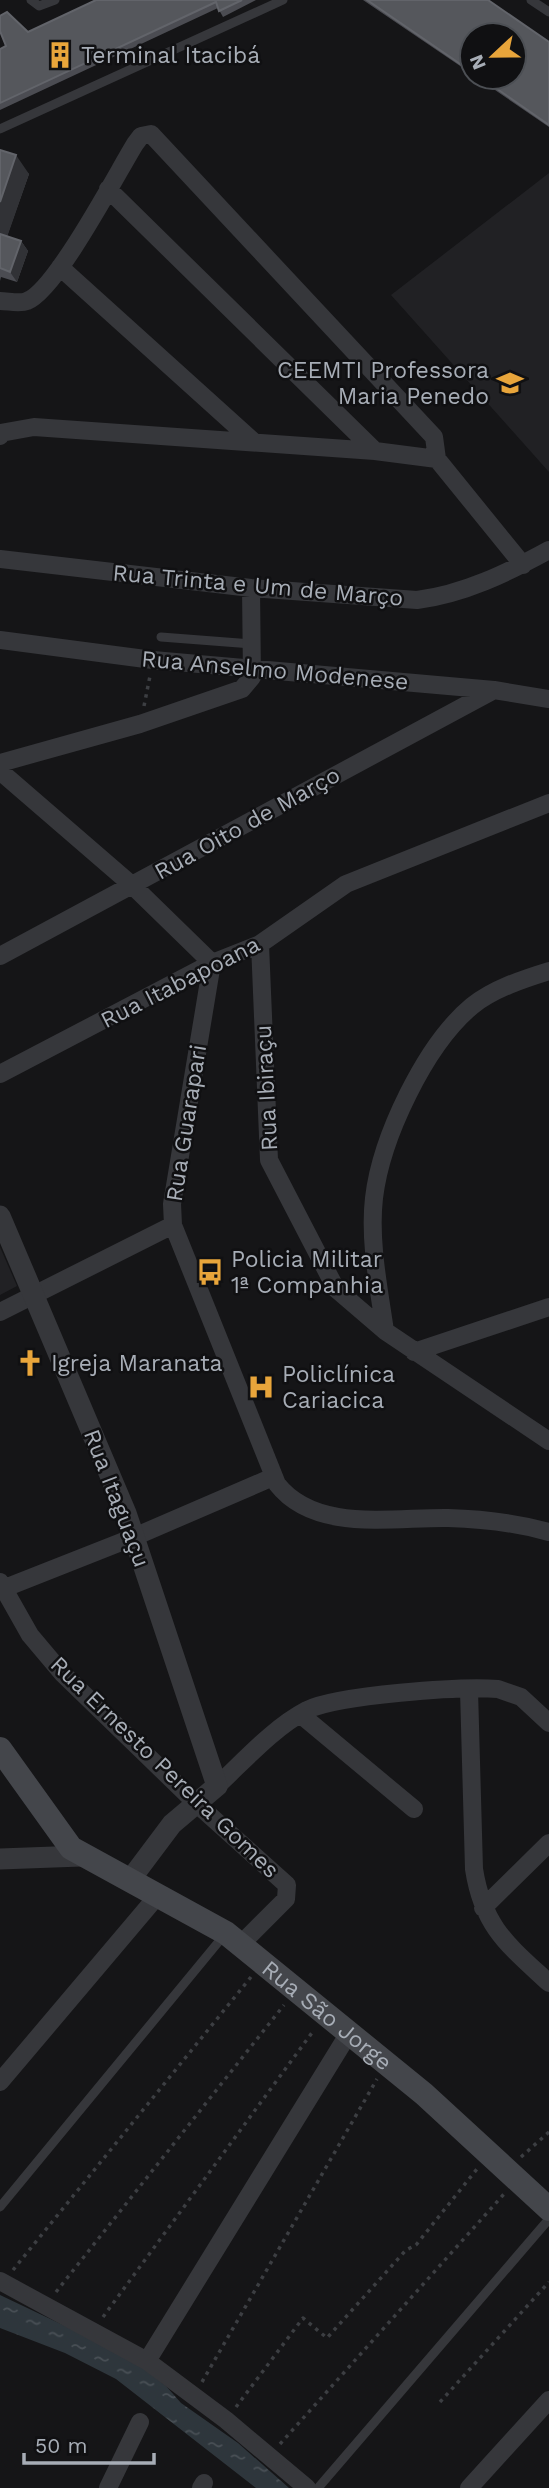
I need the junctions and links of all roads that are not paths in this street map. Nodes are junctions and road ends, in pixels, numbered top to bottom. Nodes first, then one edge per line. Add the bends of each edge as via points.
1 (31, 0) edge
2 (55, 0) edge
3 (283, 0) edge
4 (531, 0) edge
5 (549, 12) edge
6 (0, 129) edge
7 (108, 189) junction
8 (60, 267) junction
9 (0, 300) edge
10 (0, 436) edge
11 (254, 442) junction
12 (375, 451) junction
13 (437, 459) junction
14 (549, 550) edge
15 (0, 559) edge
16 (523, 565) junction
17 (251, 589) junction
18 (161, 637) dead end
19 (0, 640) edge
20 (252, 644) junction
21 (252, 669) junction
22 (494, 690) junction
23 (549, 699) edge
24 (0, 763) edge
25 (0, 771) edge
26 (549, 803) edge
27 (132, 886) junction
28 (260, 944) junction
29 (0, 956) edge
30 (212, 963) junction
31 (549, 971) edge
32 (0, 1074) edge
33 (0, 1216) edge
34 (173, 1226) junction
35 (34, 1294) junction
36 (549, 1307) edge
37 (0, 1312) edge
38 (385, 1331) junction
39 (414, 1352) junction
40 (549, 1441) edge
41 (273, 1477) junction
42 (549, 1532) edge
43 (134, 1537) junction
44 (1, 1587) edge
45 (469, 1690) junction
46 (300, 1714) junction
47 (549, 1723) edge
48 (0, 1749) edge
49 (217, 1786) junction
50 (197, 1804) junction
51 (414, 1809) dead end
52 (549, 1843) edge
53 (81, 1856) junction
54 (0, 1859) edge
55 (130, 1880) junction
56 (159, 1894) junction
57 (483, 1908) junction
58 (233, 1938) junction
59 (549, 1983) edge
60 (349, 2033) junction
61 (0, 2082) edge
62 (0, 2207) edge
63 (549, 2209) edge
64 (549, 2220) edge
65 (1, 2282) edge
66 (147, 2361) junction
67 (549, 2400) edge
68 (141, 2421) dead end
69 (108, 2488) edge
70 (307, 2488) edge
71 (318, 2488) edge
72 (469, 2488) edge

1 - 2 lane via 39,6
3 - 6 lane
4 - 5 lane
7 - 8 street
7 - 12 street
7 - 13 street via 141,136 151,134 434,437
8 - 9 street via 27,301
8 - 11 street
10 - 11 street via 34,427
11 - 12 street
12 - 13 street
13 - 16 street
14 - 16 street, Rua Trinta e Um de Março
15 - 17 street, Rua Trinta e Um de Março
16 - 17 street, Rua Trinta e Um de Março via 456,593 417,600
17 - 20 street
18 - 20 lane
19 - 21 street, Rua Anselmo Modenese
20 - 21 street
21 - 22 street, Rua Anselmo Modenese
21 - 24 street via 248,684 231,694
22 - 23 street, Rua Anselmo Modenese
22 - 27 street, Rua Oito de Março
25 - 27 street
26 - 28 street, Rua Itabapoana via 346,884
27 - 29 street, Rua Oito de Março
27 - 30 street
28 - 30 street, Rua Itabapoana
28 - 38 street, Rua Ibiraçu via 269,1160 336,1289
30 - 32 street, Rua Itabapoana
30 - 34 street, Rua Guarapari via 172,1204
31 - 38 street via 486,996 457,1020 399,1117 374,1199
33 - 35 street, Rua Itaguaçu
34 - 35 street
34 - 41 street, Rua Guarapari
35 - 37 street
35 - 43 street, Rua Itaguaçu
36 - 39 street
38 - 39 street, Rua Ibiraçu
39 - 40 street, Rua Ibiraçu
41 - 42 street, Rua Guarapari via 298,1505 330,1517 451,1518
41 - 43 street
43 - 44 street
43 - 49 street, Rua Itaguaçu
44 - 50 street, Rua Ernesto Pereira Gomes via 30,1635 62,1673
45 - 46 street via 347,1699
45 - 47 street via 509,1691
45 - 57 street via 474,1869
46 - 49 street
46 - 51 street
48 - 53 main road, Rua São Jorge via 58,1834
49 - 50 street
50 - 55 street via 172,1824
50 - 58 street, Rua Ernesto Pereira Gomes via 288,1885 286,1899
52 - 57 street
53 - 54 street
53 - 55 main road, Rua São Jorge
55 - 56 main road, Rua São Jorge
56 - 58 main road, Rua São Jorge
56 - 61 street
57 - 59 street via 495,1931
58 - 60 main road, Rua São Jorge
58 - 62 lane
60 - 63 main road, Rua São Jorge
60 - 66 street
64 - 71 lane
65 - 66 street
66 - 70 street
67 - 72 street
68 - 69 street

